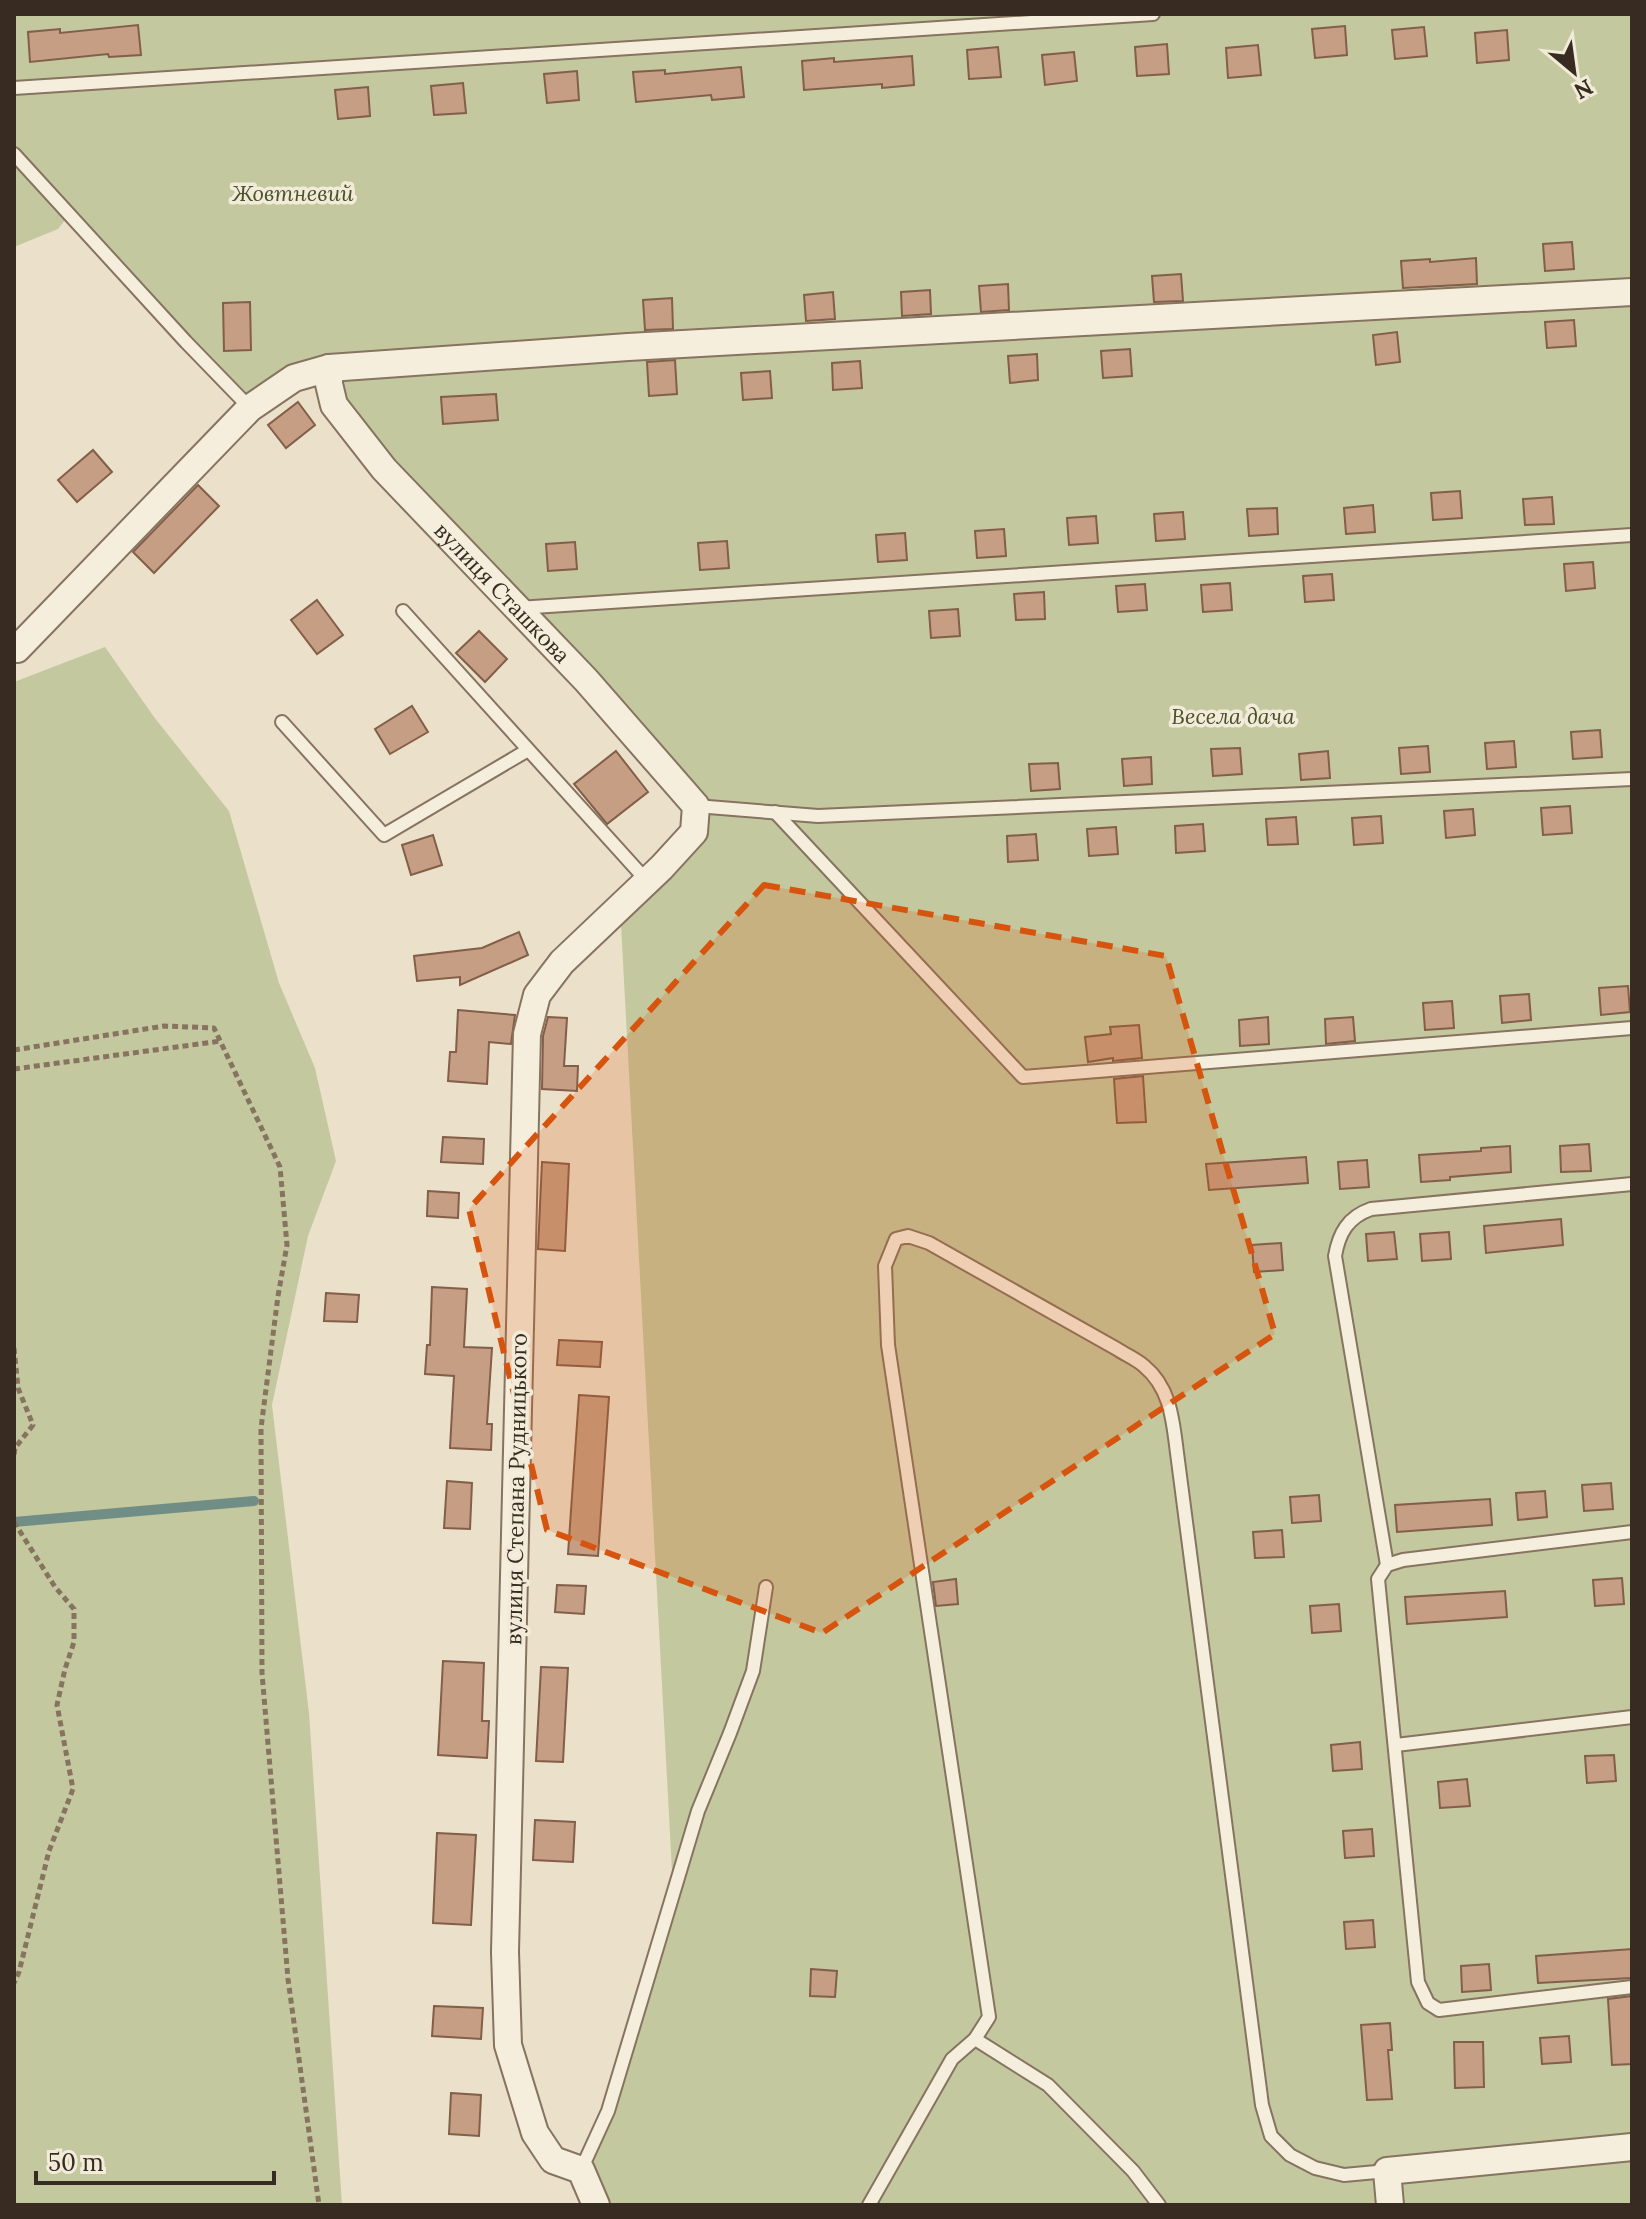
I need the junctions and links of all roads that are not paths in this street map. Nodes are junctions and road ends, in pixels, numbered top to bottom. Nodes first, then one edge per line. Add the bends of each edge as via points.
1 (1153, 14) edge
2 (14, 88) edge
3 (14, 154) edge
4 (1632, 292) edge
5 (329, 368) junction
6 (250, 408) junction
7 (1632, 535) edge
8 (518, 608) junction
9 (403, 611) dead end
10 (17, 649) dead end
11 (282, 722) dead end
12 (528, 750) junction
13 (1632, 779) edge
14 (696, 806) junction
15 (775, 812) junction
16 (647, 881) junction
17 (1632, 1028) edge
18 (1632, 1184) edge
19 (1632, 1532) edge
20 (1387, 1565) junction
21 (766, 1587) dead end
22 (1632, 1717) edge
23 (1396, 1745) junction
24 (1632, 1987) edge
25 (975, 2039) junction
26 (1632, 2147) edge
27 (581, 2170) junction
28 (1387, 2171) junction
29 (596, 2205) edge
30 (869, 2205) edge
31 (1159, 2205) edge
32 (1390, 2205) edge

1 - 2 lane
3 - 6 lane
4 - 5 street
5 - 6 street via 294,378
5 - 8 street, вулиця Сташкова via 334,405 384,469
6 - 10 street
7 - 8 lane
8 - 14 street, вулиця Сташкова
9 - 12 lane
11 - 12 lane via 384,835
12 - 16 lane
13 - 15 lane via 818,816
14 - 15 lane
14 - 16 street, вулиця Степана Рудницького via 694,832
15 - 17 lane via 1023,1077
16 - 27 street, вулиця Степана Рудницького via 562,962 537,995 527,1034 505,1952 508,2045 535,2133 553,2160
18 - 20 lane via 1371,1209 1354,1216 1340,1234 1335,1256
19 - 20 lane
20 - 23 lane via 1378,1579
21 - 27 lane via 753,1671 698,1811 608,2111
22 - 23 lane
23 - 24 lane via 1418,1982 1428,2003 1439,2010
25 - 28 lane via 989,2017 888,1345 885,1266 896,1239 908,1236 1117,1349 1162,1385 1171,1408 1262,2105 1271,2136 1290,2155 1344,2175
25 - 30 lane via 952,2059
25 - 31 lane via 1048,2085 1133,2171
26 - 28 street
27 - 29 street
28 - 32 street

